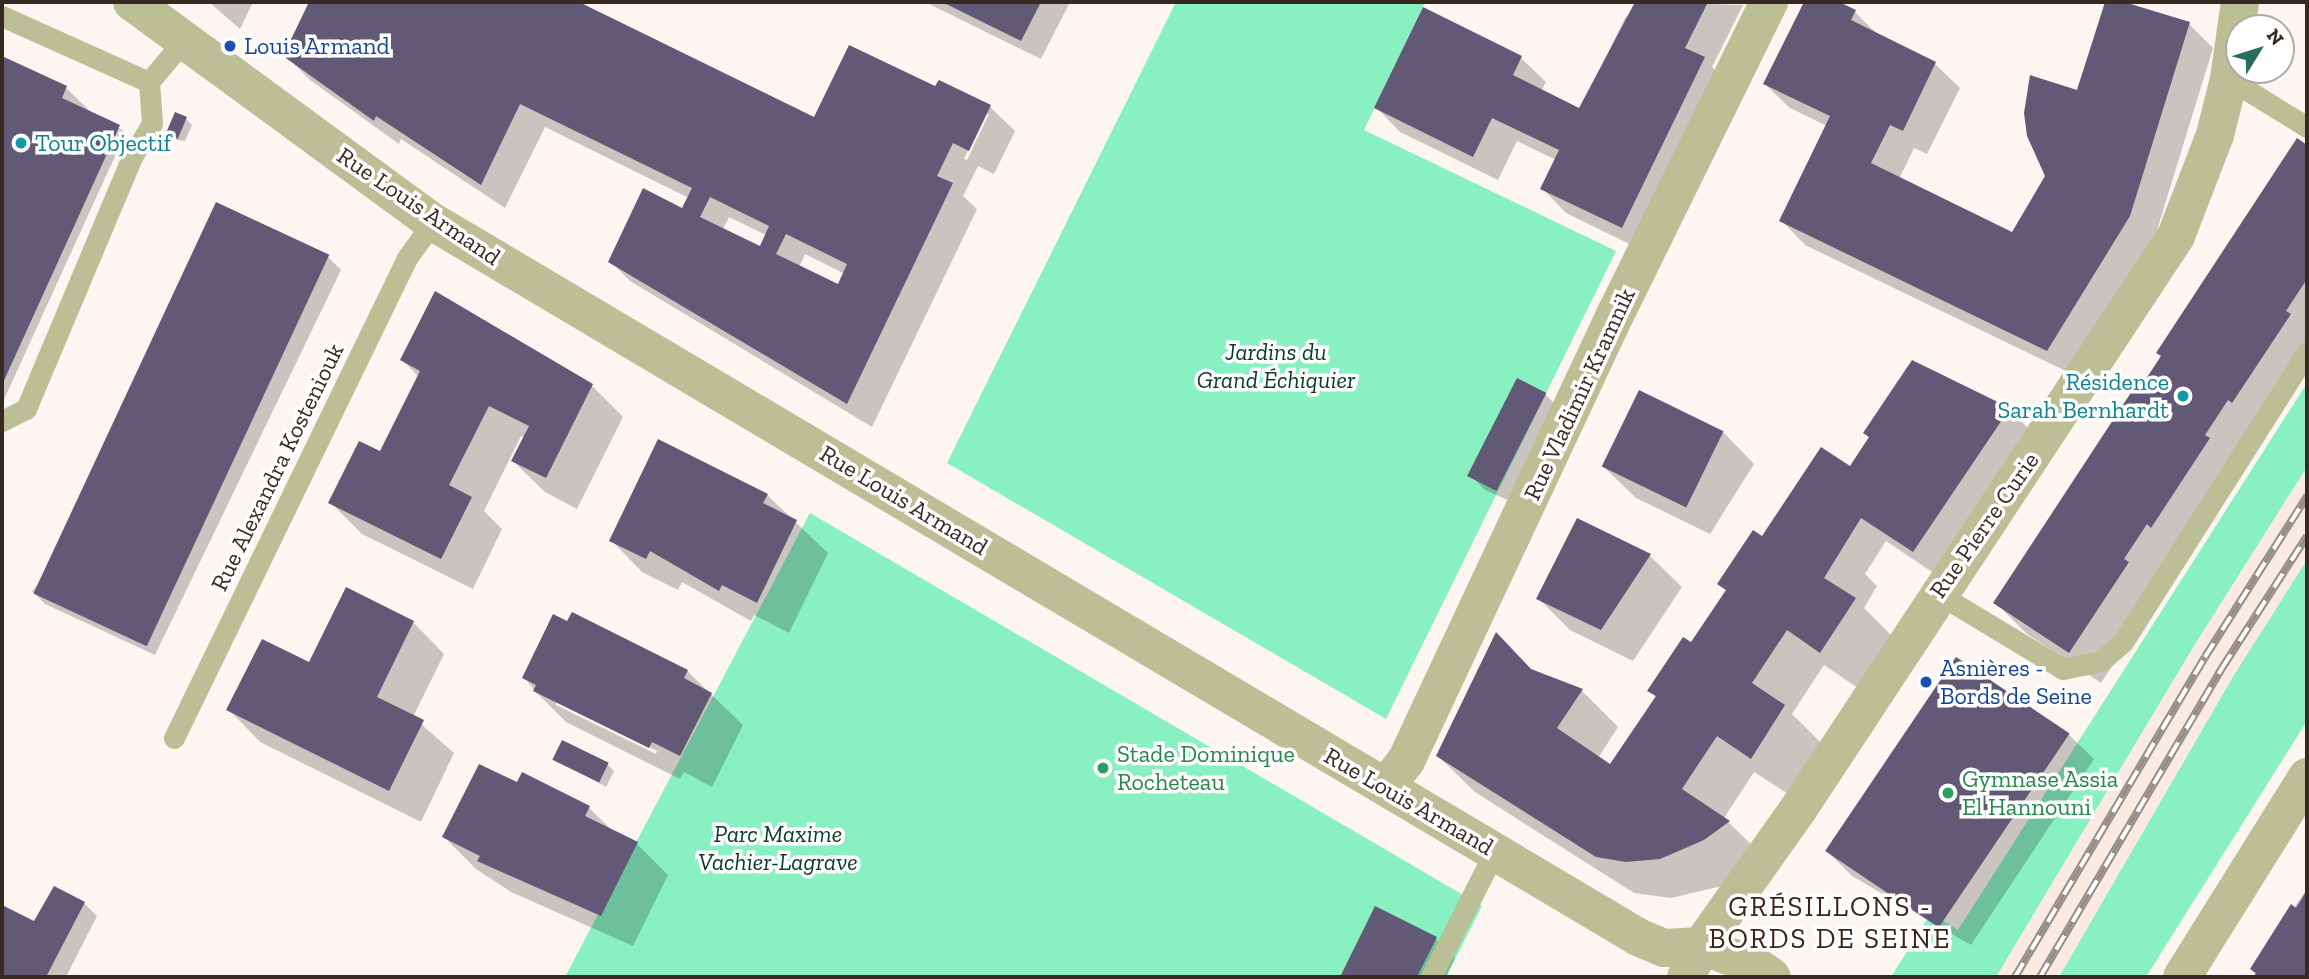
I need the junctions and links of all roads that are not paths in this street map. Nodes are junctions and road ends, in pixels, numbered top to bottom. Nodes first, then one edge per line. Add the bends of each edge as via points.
1 (132, 2) edge
2 (1769, 2) edge
3 (2, 16) edge
4 (184, 40) junction
5 (149, 82) junction
6 (2228, 84) edge
7 (2237, 84) edge
8 (2307, 127) edge
9 (433, 222) junction
10 (2307, 352) edge
11 (2, 421) edge
12 (1937, 593) junction
13 (174, 738) dead end
14 (2307, 777) edge
15 (1387, 785) junction
16 (1495, 851) junction
17 (1693, 962) edge
18 (1431, 977) edge
19 (1772, 977) edge
20 (2182, 977) edge

1 - 4 street, Rue Louis Armand
2 - 15 street, Rue Vladimir Kramnik via 1616,313 1406,761
3 - 5 lane
4 - 5 lane
4 - 9 street, Rue Louis Armand
5 - 11 lane via 152,123 26,409
6 - 12 street, Rue Pierre Curie via 2199,185 2176,236 2064,410
7 - 8 lane
9 - 13 lane, Rue Alexandra Kosteniouk via 407,258
9 - 15 street, Rue Louis Armand
10 - 12 lane via 2123,642 2101,661 2063,669
12 - 17 street, Rue Pierre Curie
14 - 20 street
15 - 16 street, Rue Louis Armand
16 - 17 street, Rue Louis Armand via 1638,937
16 - 18 lane
17 - 19 street via 1756,966

